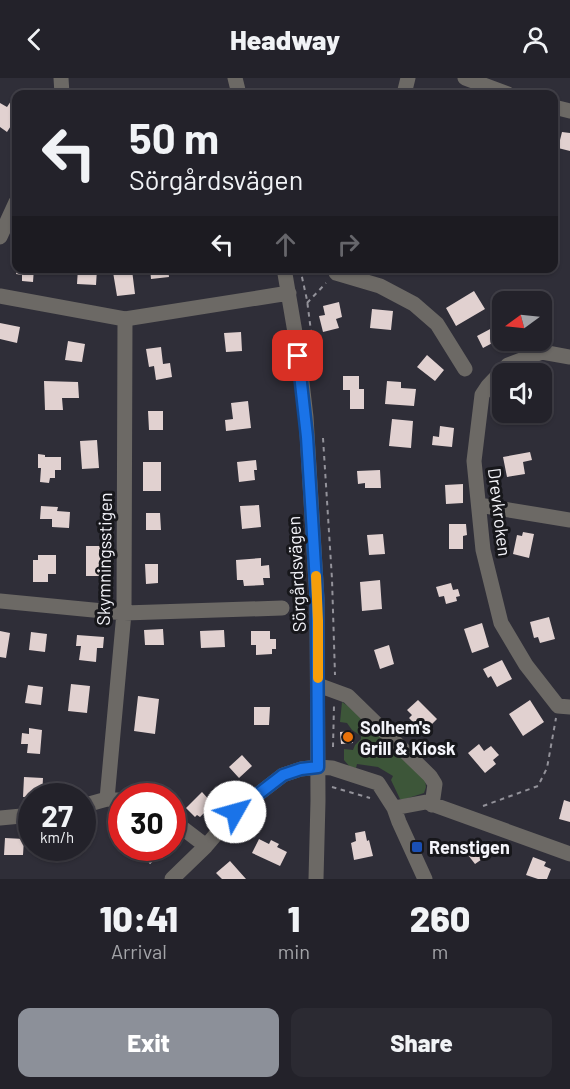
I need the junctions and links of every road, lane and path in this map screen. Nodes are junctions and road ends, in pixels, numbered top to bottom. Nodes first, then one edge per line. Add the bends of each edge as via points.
1 (465, 78) edge
2 (497, 90) edge
3 (12, 211) edge
4 (0, 237) edge
5 (285, 273) edge
6 (335, 273) edge
7 (343, 273) edge
8 (289, 293) junction
9 (0, 296) edge
10 (307, 303) dead end
11 (125, 319) junction
12 (570, 357) edge
13 (465, 369) dead end
14 (479, 505) junction
15 (570, 520) edge
16 (0, 601) edge
17 (282, 608) dead end
18 (124, 613) junction
19 (318, 685) junction
20 (564, 707) edge
21 (318, 767) junction
22 (115, 783) edge
23 (330, 786) dead end
24 (373, 799) dead end
25 (432, 805) junction
26 (483, 806) dead end
27 (394, 808) junction
28 (18, 816) edge
29 (0, 818) edge
30 (186, 831) edge
31 (206, 846) junction
32 (570, 854) edge
33 (172, 879) edge
34 (316, 879) edge
35 (425, 879) edge

1 - 2 street
3 - 4 street
5 - 8 street, Sörgårdsvägen
6 - 10 path
7 - 13 street via 414,304 437,324
8 - 11 street
8 - 19 street, Sörgårdsvägen via 310,477
9 - 11 street
11 - 18 street, Skymningsstigen
12 - 14 street, Drevkroken via 542,352 508,365 482,395 474,461
14 - 15 street
14 - 20 street, Drevkroken via 483,550 501,622 526,665
16 - 18 street
17 - 18 street
18 - 22 street, Skymningsstigen
19 - 21 street, Sörgårdsvägen
19 - 25 street via 348,696 430,776 435,784
20 - 26 path via 538,786
21 - 27 street via 378,783
21 - 31 street via 283,775 235,812
21 - 34 street, Sörgårdsvägen
23 - 24 path
25 - 27 street via 426,802
25 - 32 street
27 - 35 street
28 - 29 street
30 - 31 street
31 - 33 street

